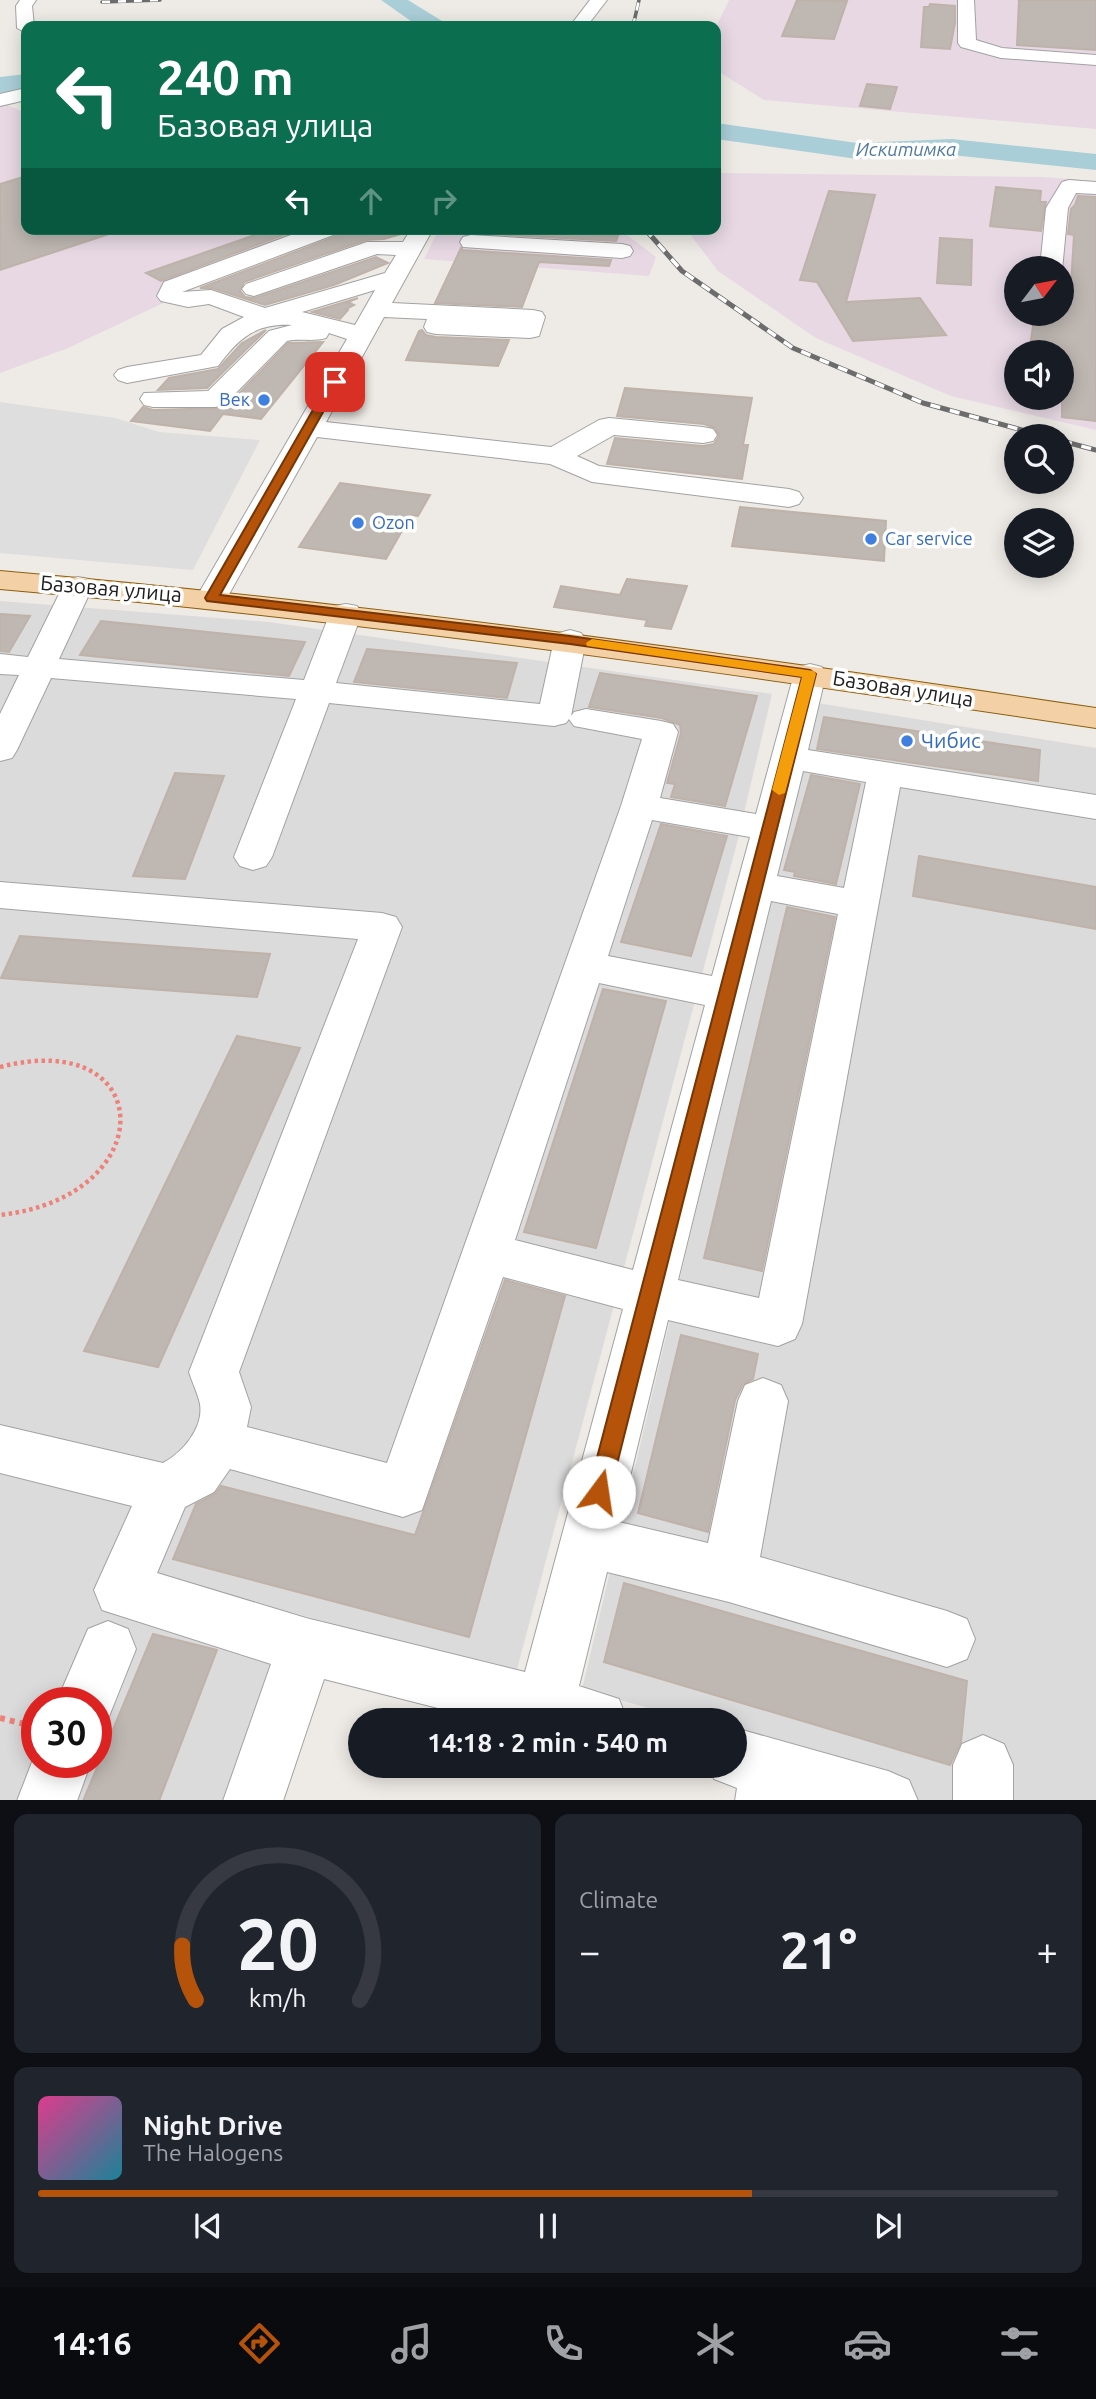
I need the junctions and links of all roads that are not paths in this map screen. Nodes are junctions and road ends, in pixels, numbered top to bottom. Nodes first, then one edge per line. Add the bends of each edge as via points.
1 (599, 0) edge
2 (966, 0) edge
3 (582, 21) edge
4 (1096, 60) edge
5 (21, 95) edge
6 (0, 100) edge
7 (1096, 188) edge
8 (312, 235) edge
9 (474, 235) edge
10 (424, 246) edge
11 (622, 251) dead end
12 (1053, 256) edge
13 (254, 289) dead end
14 (397, 297) junction
15 (440, 313) dead end
16 (265, 317) junction
17 (361, 335) junction
18 (127, 375) dead end
19 (153, 399) dead end
20 (495, 425) dead end
21 (308, 428) junction
22 (703, 435) dead end
23 (471, 448) junction
24 (556, 456) junction
25 (789, 498) dead end
26 (0, 580) edge
27 (78, 586) junction
28 (212, 598) junction
29 (346, 613) junction
30 (570, 640) junction
31 (0, 664) edge
32 (39, 667) junction
33 (810, 674) junction
34 (315, 691) junction
35 (1096, 718) edge
36 (586, 719) dead end
37 (0, 750) edge
38 (788, 758) junction
39 (885, 773) junction
40 (639, 806) junction
41 (1096, 807) edge
42 (770, 828) junction
43 (253, 857) dead end
44 (755, 885) junction
45 (0, 895) edge
46 (859, 904) junction
47 (585, 966) junction
48 (727, 994) junction
49 (488, 1253) junction
50 (650, 1295) junction
51 (763, 1401) dead end
52 (0, 1449) edge
53 (246, 1451) dead end
54 (166, 1489) junction
55 (586, 1541) junction
56 (729, 1575) junction
57 (947, 1639) dead end
58 (306, 1646) junction
59 (108, 1649) dead end
60 (92, 1687) edge
61 (552, 1708) edge
62 (572, 1708) edge
63 (757, 1775) edge
64 (55, 1778) edge
65 (47, 1800) edge
66 (253, 1800) edge
67 (883, 1800) edge

1 - 3 street
2 - 4 street via 967,43 1001,53
5 - 6 street
7 - 12 street via 1069,186 1057,208
8 - 16 street via 172,287 169,296 188,300 211,297
9 - 10 street
9 - 11 street
10 - 13 street via 375,247
10 - 14 street
14 - 15 street
14 - 16 street via 326,296
14 - 17 street
16 - 17 street via 309,318
16 - 18 street via 232,332 209,361
17 - 19 street via 297,331 278,336 215,399
17 - 21 street
20 - 23 street
21 - 23 street
21 - 28 street
22 - 24 street via 609,426
23 - 24 street
24 - 25 street via 593,474
26 - 27 main road, Базовая улица
27 - 28 main road, Базовая улица
27 - 32 street
28 - 29 main road, Базовая улица
29 - 30 main road, Базовая улица
29 - 34 street
30 - 33 main road, Базовая улица
30 - 34 street via 554,716
31 - 32 street
32 - 34 street
32 - 37 street
33 - 35 main road, Базовая улица
33 - 38 street
34 - 43 street
36 - 40 street via 661,732
38 - 39 street
38 - 42 street
39 - 41 street
39 - 46 street
40 - 42 street
40 - 47 street
42 - 44 street
44 - 46 street
44 - 48 street
45 - 54 street via 382,927 214,1371 226,1407 216,1446 195,1474
46 - 50 street via 778,1324
47 - 48 street
47 - 49 street
48 - 50 street
49 - 50 street
49 - 53 street via 403,1492
50 - 55 street
51 - 56 street
52 - 54 street
54 - 58 street via 122,1590
55 - 56 street
55 - 62 street
56 - 57 street
58 - 61 street
58 - 66 street
59 - 60 street
63 - 67 street
64 - 65 street

